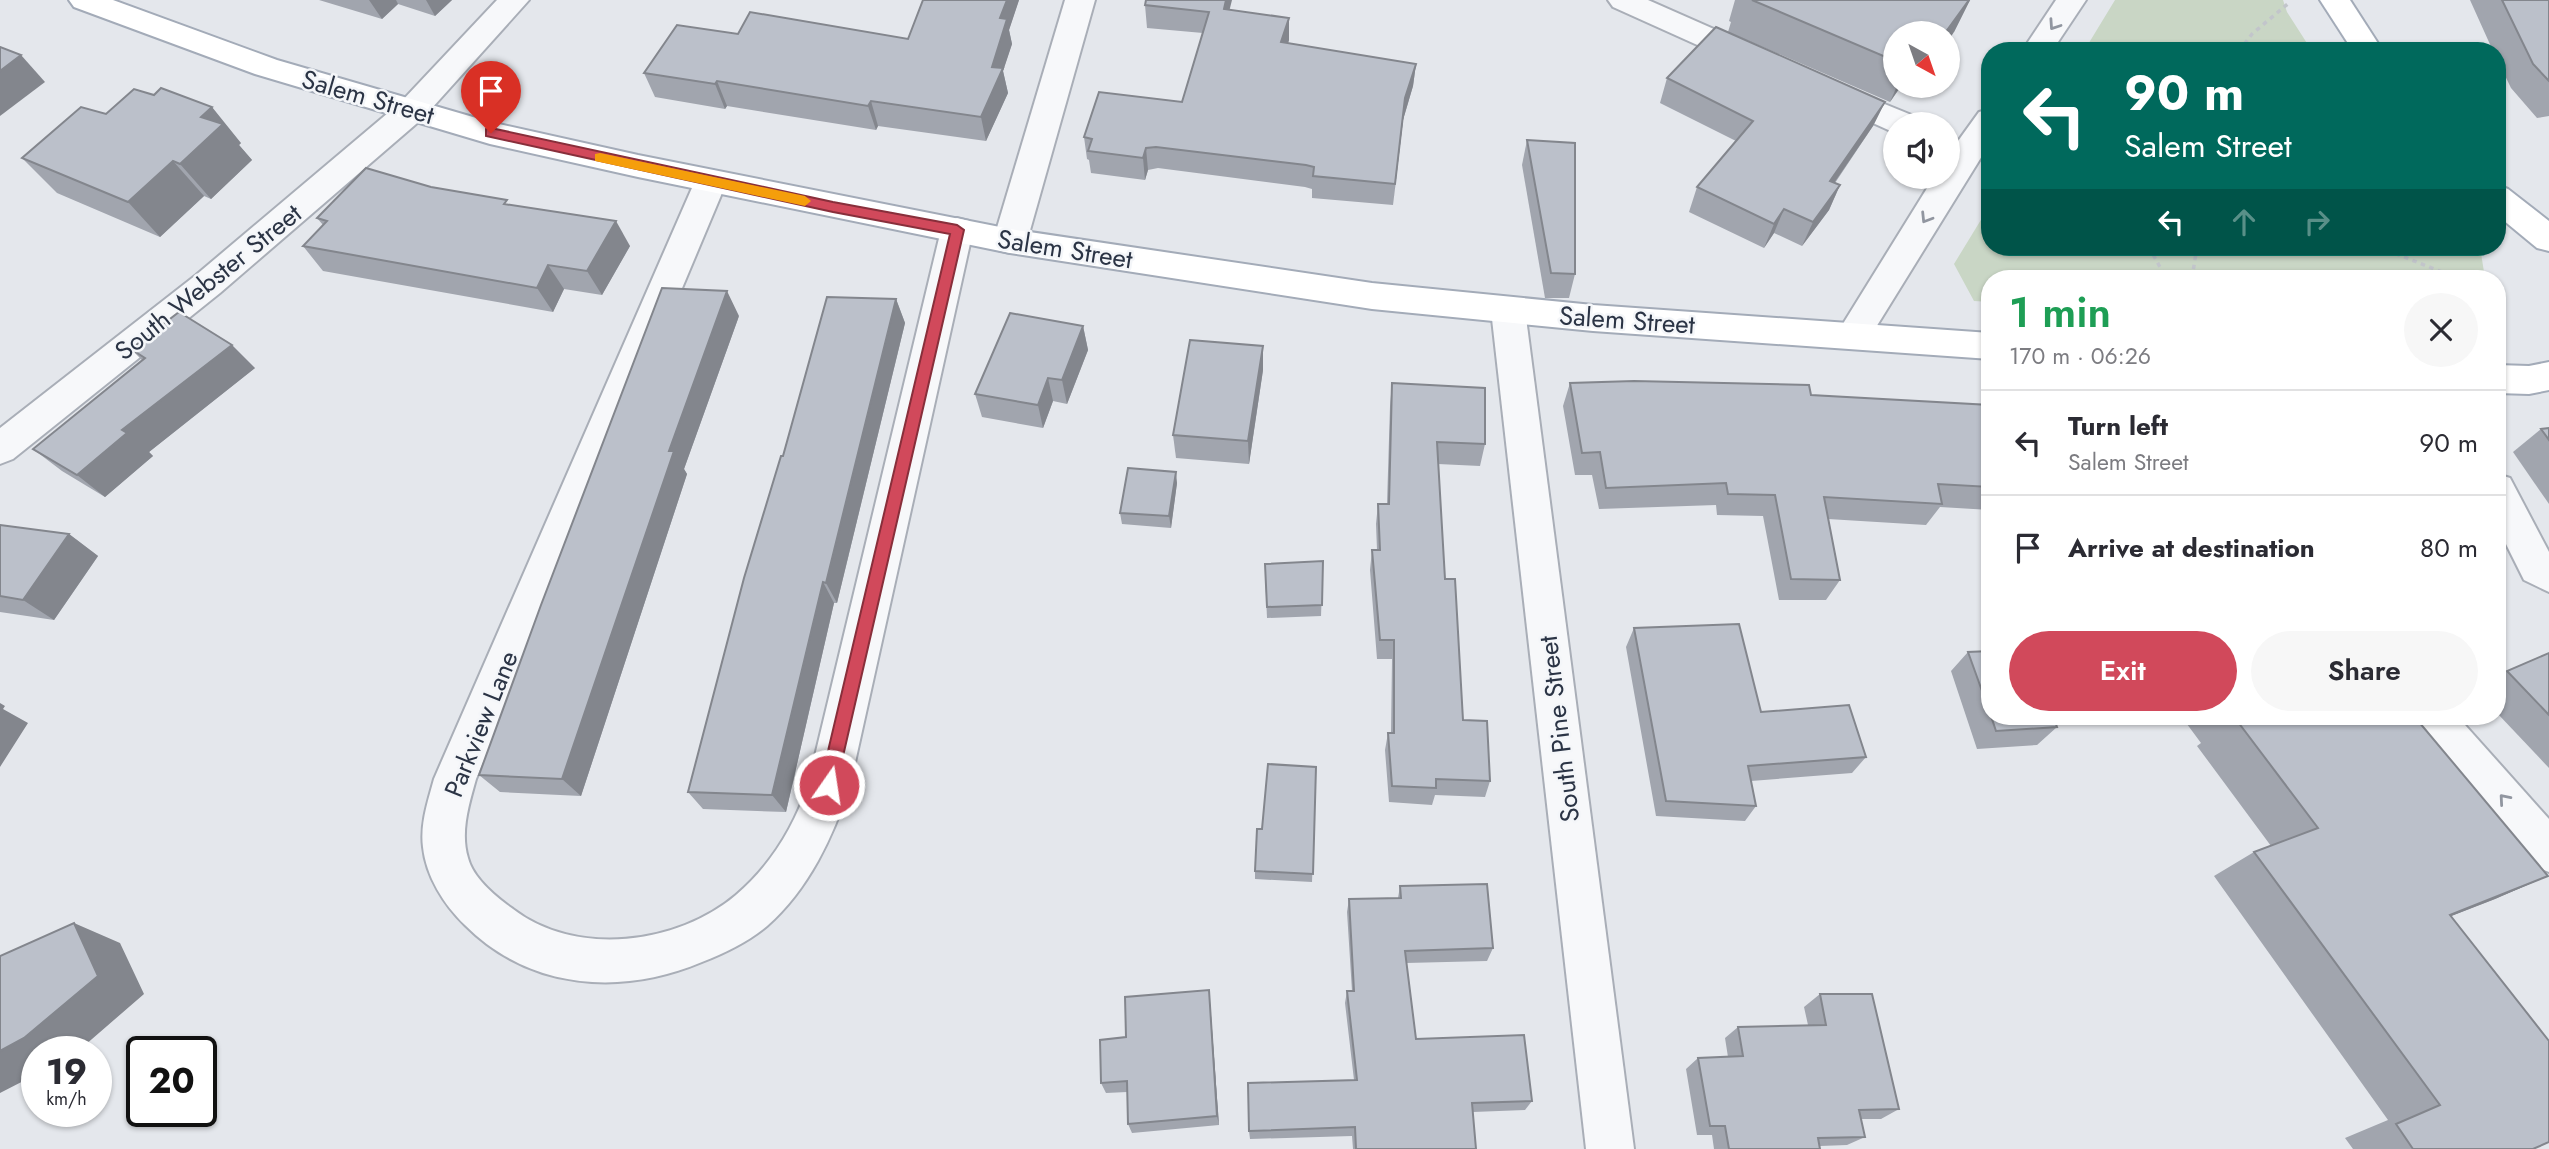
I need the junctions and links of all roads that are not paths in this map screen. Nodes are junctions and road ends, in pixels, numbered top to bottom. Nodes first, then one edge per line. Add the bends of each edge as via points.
1 (84, 0) edge
2 (514, 0) edge
3 (1080, 0) edge
4 (1623, 0) edge
5 (2071, 0) edge
6 (2335, 0) edge
7 (2043, 42) edge
8 (2362, 42) edge
9 (412, 110) junction
10 (1883, 115) edge
11 (1981, 128) edge
12 (1960, 145) edge
13 (711, 181) junction
14 (1934, 189) edge
15 (2506, 204) edge
16 (957, 230) junction
17 (2549, 239) edge
18 (1010, 241) junction
19 (1508, 310) junction
20 (1853, 336) junction
21 (1981, 345) edge
22 (2549, 376) edge
23 (2506, 378) edge
24 (0, 449) edge
25 (2506, 506) edge
26 (2549, 575) edge
27 (2439, 725) edge
28 (2549, 851) edge
29 (1610, 1149) edge

1 - 9 main road, Salem Street via 266,67
2 - 9 street, South Webster Street
3 - 18 street
4 - 10 street
5 -> 7 street
6 - 8 main road
9 - 13 main road, Salem Street via 491,133
9 - 24 street, South Webster Street via 208,284
11 - 12 street
13 - 16 main road, Salem Street
13 - 16 street, Parkview Lane via 455,779 445,816 444,848 455,880 473,905 498,926 555,955 591,962 634,959 676,950 715,934 750,912 805,847 829,785
14 -> 20 street
15 - 17 main road
16 - 18 main road, Salem Street
18 - 19 main road, Salem Street via 1372,296
19 - 20 main road, Salem Street
19 - 29 street, South Pine Street
20 - 21 main road, Salem Street
22 - 23 main road
25 - 26 street via 2538,568
28 -> 27 street

